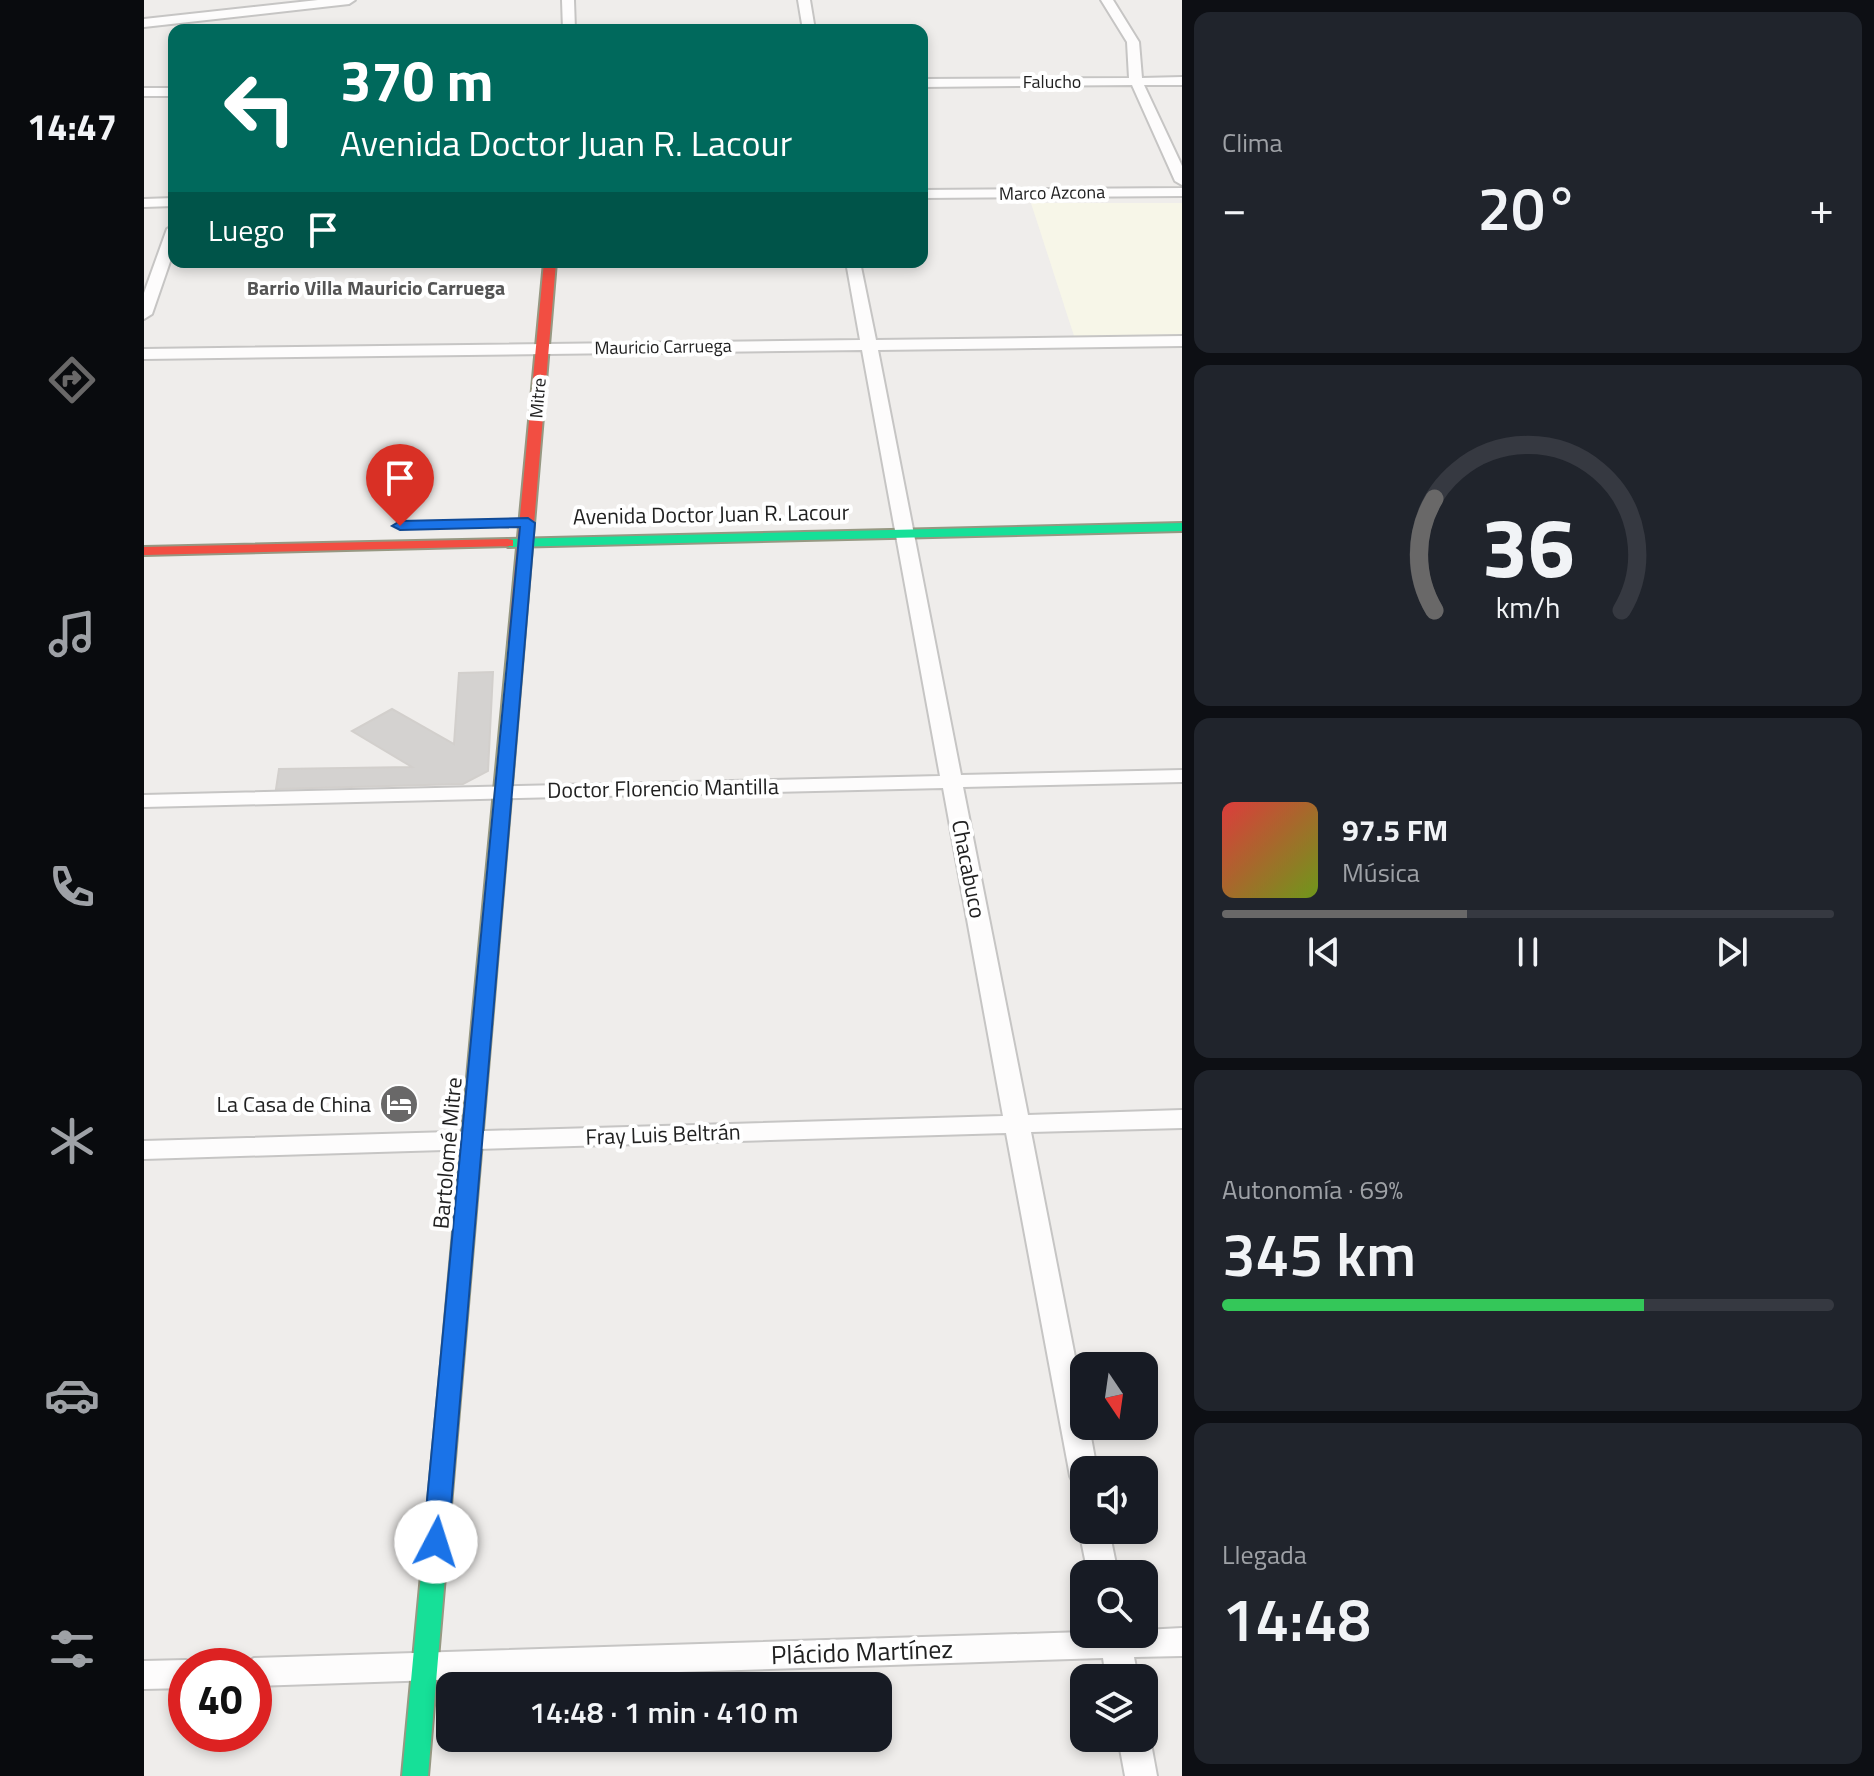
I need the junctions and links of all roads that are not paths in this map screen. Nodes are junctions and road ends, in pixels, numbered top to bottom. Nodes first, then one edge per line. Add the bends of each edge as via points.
1 (218, 0) edge
2 (349, 0) edge
3 (568, 0) edge
4 (804, 0) edge
5 (1107, 0) edge
6 (226, 14) junction
7 (144, 23) edge
8 (230, 24) edge
9 (569, 24) edge
10 (808, 24) edge
11 (1136, 81) junction
12 (1182, 81) edge
13 (928, 83) edge
14 (144, 92) edge
15 (168, 92) edge
16 (1182, 181) edge
17 (1182, 192) edge
18 (928, 194) edge
19 (168, 202) edge
20 (144, 203) edge
21 (168, 246) edge
22 (550, 268) edge
23 (854, 268) edge
24 (144, 314) edge
25 (1182, 341) edge
26 (869, 345) junction
27 (543, 349) junction
28 (144, 354) edge
29 (1182, 508) edge
30 (761, 518) dead end
31 (903, 525) junction
32 (1182, 527) edge
33 (527, 529) junction
34 (144, 551) edge
35 (1182, 776) edge
36 (952, 781) junction
37 (503, 792) junction
38 (144, 801) edge
39 (1182, 1119) edge
40 (1017, 1124) junction
41 (472, 1140) junction
42 (144, 1150) edge
43 (1080, 1456) edge
44 (1070, 1641) edge
45 (1158, 1641) edge
46 (1182, 1642) edge
47 (424, 1666) junction
48 (272, 1671) edge
49 (168, 1674) edge
50 (144, 1675) edge
51 (1137, 1752) edge
52 (415, 1776) edge
53 (1141, 1776) edge

1 - 6 street
2 - 6 street
3 - 9 street
4 - 10 street
5 - 11 street via 1133,42
6 - 7 street
6 - 8 street
11 - 12 street, Falucho
11 - 13 street, Falucho
11 - 16 street
14 - 15 street
17 - 18 street, Marco Azcona
19 - 20 street
21 - 24 street
22 - 27 street, Mitre
23 - 26 street, Chacabuco
25 - 26 street, Mauricio Carruega
26 - 27 street, Mauricio Carruega
26 - 31 street, Chacabuco
27 - 28 street, Mauricio Carruega
27 - 33 street, Mitre
29 - 31 street, Avenida Doctor Juan R. Lacour
30 - 31 street, Avenida Doctor Juan R. Lacour
31 - 32 street, Avenida Doctor Juan R. Lacour
31 - 33 street, Avenida Doctor Juan R. Lacour
31 - 36 street, Chacabuco
33 - 34 street, Avenida Doctor Juan R. Lacour
33 - 37 street, Bartolomé Mitre
35 - 36 street, Doctor Florencio Mantilla
36 - 37 street, Doctor Florencio Mantilla
36 - 40 street, Chacabuco
37 - 38 street, Doctor Florencio Mantilla
37 - 41 street, Bartolomé Mitre
39 - 40 street, Fray Luis Beltrán
40 - 41 street, Fray Luis Beltrán
40 - 43 street, Chacabuco
41 - 42 street, Fray Luis Beltrán
41 - 47 street, Bartolomé Mitre
44 - 47 street, Plácido Martínez
45 - 46 street, Plácido Martínez
47 - 48 street, Plácido Martínez
47 - 52 street, Bartolomé Mitre
49 - 50 street
51 - 53 street

